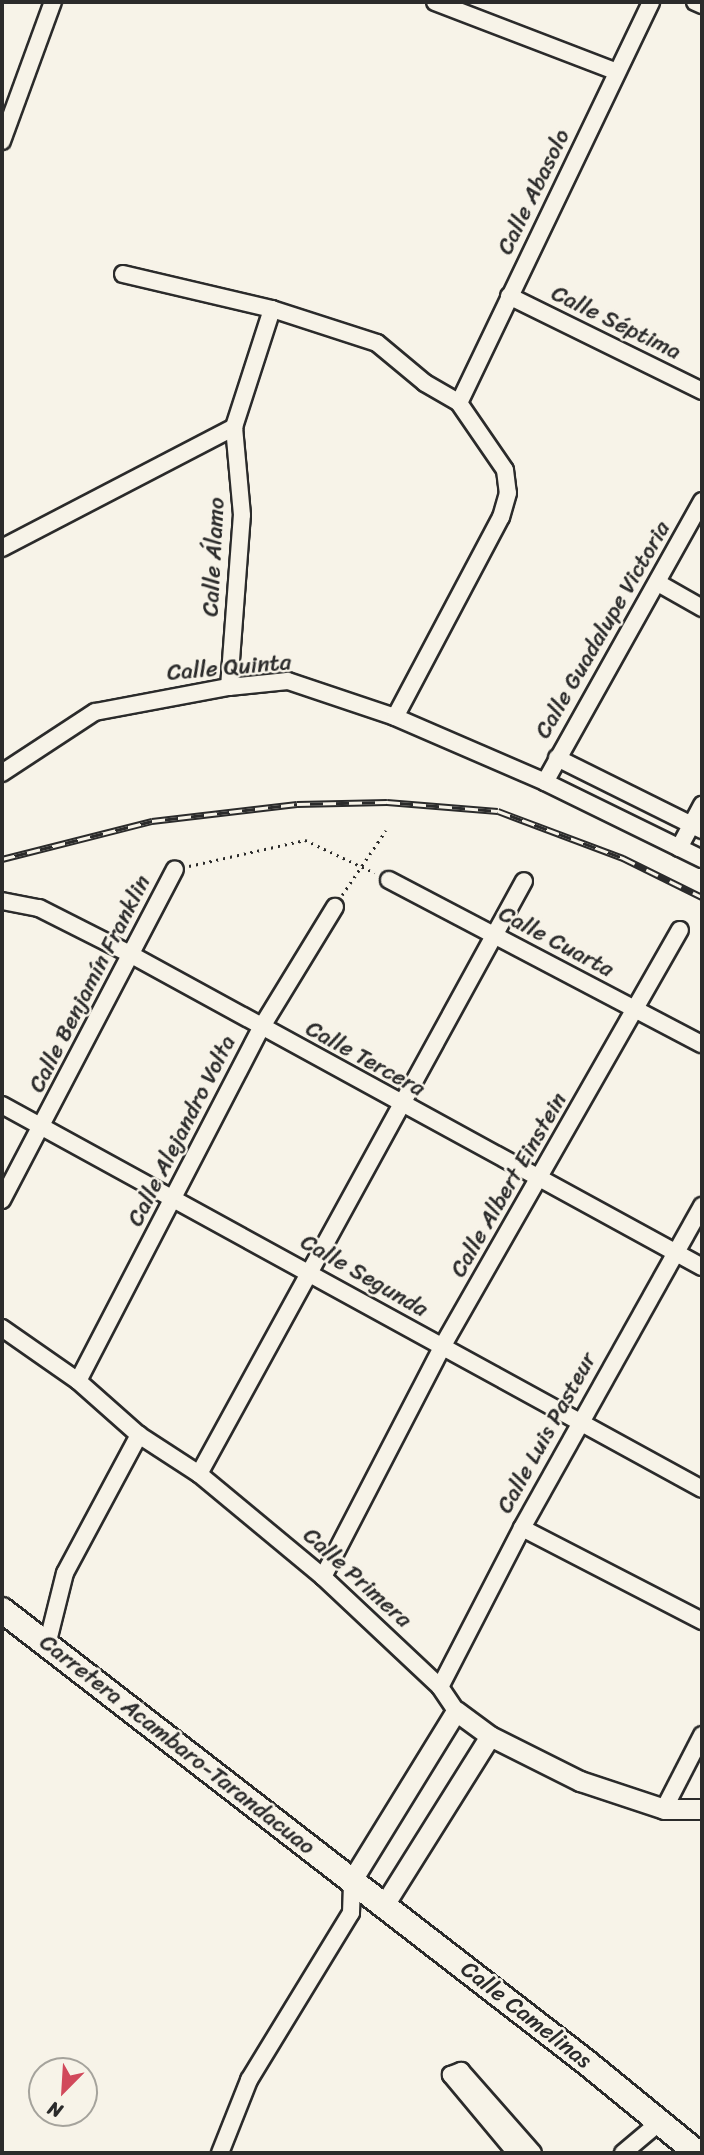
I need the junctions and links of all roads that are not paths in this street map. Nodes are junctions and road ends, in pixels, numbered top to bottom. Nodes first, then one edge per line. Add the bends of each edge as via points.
1 (53, 2) edge
2 (435, 2) edge
3 (652, 2) edge
4 (695, 2) edge
5 (702, 5) edge
6 (617, 72) junction
7 (2, 141) edge
8 (123, 274) dead end
9 (509, 296) junction
10 (272, 310) junction
11 (702, 391) edge
12 (459, 403) junction
13 (234, 427) junction
14 (702, 500) edge
15 (2, 548) edge
16 (658, 583) junction
17 (702, 608) edge
18 (229, 687) junction
19 (395, 718) junction
20 (557, 758) junction
21 (2, 773) edge
22 (545, 782) junction
23 (702, 805) edge
24 (697, 827) edge
25 (679, 848) junction
26 (702, 859) edge
27 (176, 869) road end
28 (389, 880) road end
29 (524, 881) dead end
30 (2, 901) edge
31 (335, 907) road end
32 (680, 930) dead end
33 (496, 936) junction
34 (128, 953) junction
35 (637, 1009) junction
36 (261, 1028) junction
37 (702, 1044) edge
38 (2, 1105) edge
39 (403, 1106) junction
40 (42, 1126) junction
41 (538, 1180) junction
42 (173, 1196) junction
43 (2, 1200) edge
44 (702, 1206) edge
45 (676, 1253) junction
46 (702, 1267) edge
47 (312, 1272) junction
48 (2, 1328) edge
49 (442, 1348) junction
50 (78, 1381) junction
51 (583, 1421) junction
52 (139, 1434) junction
53 (199, 1474) junction
54 (702, 1489) edge
55 (522, 1528) junction
56 (323, 1577) junction
57 (2, 1610) edge
58 (702, 1621) edge
59 (47, 1645) junction
60 (440, 1687) junction
61 (456, 1711) junction
62 (702, 1735) edge
63 (490, 1736) junction
64 (702, 1808) edge
65 (664, 1809) junction
66 (352, 1881) junction
67 (384, 1905) junction
68 (351, 1913) junction
69 (661, 2121) junction
70 (220, 2153) edge
71 (516, 2153) edge
72 (533, 2153) edge
73 (623, 2153) edge
74 (696, 2153) edge

1 - 7 street
2 - 6 street
3 - 6 street, Calle Abasolo
4 - 5 street
6 - 9 street, Calle Abasolo
8 - 10 street
9 - 11 street, Calle Séptima
9 - 12 street, Calle Abasolo
10 - 12 street via 377,343 425,383
10 - 13 street, Calle Álamo
12 - 19 street via 505,470 508,493 501,517
13 - 15 street
13 - 18 street, Calle Álamo via 242,515
14 - 16 street, Calle Guadalupe Victoria
16 - 17 street
16 - 20 street, Calle Guadalupe Victoria
18 - 19 street, Calle Quinta via 303,684
18 - 21 street, Calle Quinta via 95,712
19 - 22 street, Calle Quinta
20 - 22 street, Calle Guadalupe Victoria
20 - 24 street
22 - 25 street, Calle Quinta
23 - 24 street
24 - 25 street
25 - 26 street, Calle Quinta
27 - 34 street, Calle Benjamín Franklin
28 - 33 street, Calle Cuarta
29 - 33 street
30 - 34 street, Calle Tercera via 39,908
31 - 36 street, Calle Alejandro Volta
32 - 35 street, Calle Albert Einstein
33 - 35 street, Calle Cuarta
33 - 39 street
34 - 36 street, Calle Tercera
34 - 40 street, Calle Benjamín Franklin
35 - 37 street, Calle Cuarta
35 - 41 street, Calle Albert Einstein
36 - 39 street, Calle Tercera
36 - 42 street, Calle Alejandro Volta
38 - 40 street, Calle Segunda
39 - 41 street, Calle Tercera
39 - 47 street
40 - 42 street, Calle Segunda
40 - 43 street, Calle Benjamín Franklin
41 - 45 street, Calle Tercera
41 - 49 street, Calle Albert Einstein
42 - 47 street, Calle Segunda
42 - 50 street, Calle Alejandro Volta
44 - 45 street, Calle Luis Pasteur
45 - 46 street, Calle Tercera
45 - 51 street, Calle Luis Pasteur
47 - 49 street, Calle Segunda
47 - 53 street
48 - 50 street, Calle Primera
49 - 51 street, Calle Segunda
49 - 56 street, Calle Albert Einstein
50 - 52 street, Calle Primera
51 - 54 street, Calle Segunda
51 - 55 street, Calle Luis Pasteur
52 - 53 street, Calle Primera
52 - 59 street via 65,1573
53 - 56 street, Calle Primera
55 - 58 street
55 - 60 street, Calle Luis Pasteur
56 - 60 street, Calle Primera
57 - 59 main road, Carretera Acambaro-Tarandacuao
59 - 66 main road, Carretera Acambaro-Tarandacuao
60 - 61 street, Calle Primera
61 - 63 street, Calle Primera
61 - 66 street
62 - 65 street
63 - 65 street, Calle Primera via 580,1781
63 - 67 street
64 - 65 street, Calle Primera
66 - 67 main road, Calle Camelinas
66 - 68 street
67 - 68 street
67 - 69 main road, Calle Camelinas
68 - 70 street via 249,2080
69 - 73 street
69 - 74 main road, Calle Camelinas
71 - 72 street via 451,2075 461,2071

